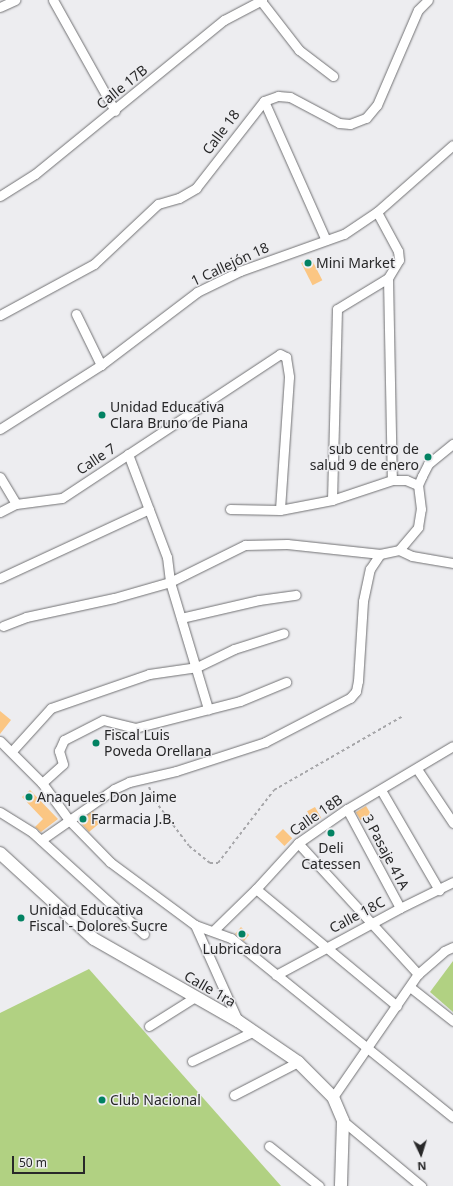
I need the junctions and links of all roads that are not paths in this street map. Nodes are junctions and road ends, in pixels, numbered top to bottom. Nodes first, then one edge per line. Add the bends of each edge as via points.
1 (15, 0) edge
2 (53, 0) edge
3 (261, 0) edge
4 (428, 0) edge
5 (0, 7) edge
6 (333, 76) dead end
7 (264, 101) junction
8 (115, 111) junction
9 (453, 145) edge
10 (0, 196) edge
11 (377, 212) junction
12 (326, 240) junction
13 (388, 278) junction
14 (76, 314) dead end
15 (0, 315) edge
16 (101, 365) junction
17 (0, 429) edge
18 (453, 444) edge
19 (128, 454) junction
20 (0, 477) edge
21 (392, 480) junction
22 (418, 485) junction
23 (332, 500) junction
24 (16, 504) junction
25 (149, 509) junction
26 (230, 509) dead end
27 (280, 510) junction
28 (0, 512) edge
29 (399, 550) junction
30 (380, 554) junction
31 (453, 562) edge
32 (0, 578) edge
33 (170, 582) junction
34 (296, 595) dead end
35 (181, 618) junction
36 (3, 626) dead end
37 (284, 633) dead end
38 (197, 667) junction
39 (286, 682) dead end
40 (208, 709) junction
41 (0, 741) edge
42 (452, 748) edge
43 (12, 751) junction
44 (417, 769) junction
45 (42, 783) junction
46 (381, 790) junction
47 (347, 809) junction
48 (0, 812) edge
49 (69, 820) junction
50 (453, 822) edge
51 (41, 840) junction
52 (298, 843) junction
53 (0, 853) edge
54 (453, 882) edge
55 (256, 889) junction
56 (439, 890) junction
57 (400, 908) junction
58 (371, 924) junction
59 (195, 925) junction
60 (213, 931) junction
61 (144, 934) dead end
62 (453, 947) edge
63 (324, 948) junction
64 (418, 974) junction
65 (276, 975) junction
66 (410, 987) junction
67 (195, 997) junction
68 (397, 1006) junction
69 (238, 1021) junction
70 (453, 1021) edge
71 (149, 1026) dead end
72 (252, 1032) junction
73 (367, 1048) junction
74 (192, 1061) dead end
75 (298, 1062) junction
76 (234, 1095) dead end
77 (333, 1097) junction
78 (453, 1117) edge
79 (343, 1121) junction
80 (269, 1146) dead end
81 (319, 1186) edge
82 (341, 1186) edge
83 (421, 1186) edge

1 - 5 street
2 - 8 street
3 - 6 street via 299,50
3 - 8 street, Calle 17B via 224,20
4 - 7 street via 418,10 377,105 373,112 360,122 339,123 290,97 278,96
7 - 12 street
7 - 15 street, Calle 18 via 196,188 179,198 158,204 94,264
8 - 10 street, Calle 17B via 35,174
9 - 11 street, 1 Callejón 18
11 - 12 street, 1 Callejón 18 via 344,234
11 - 13 street via 399,256 398,263
12 - 16 street, 1 Callejón 18 via 240,271 197,292
13 - 21 street
13 - 23 street via 336,309
14 - 16 street
16 - 17 street, 1 Callejón 18
18 - 22 street via 428,464
19 - 24 street, Calle 7 via 62,498
19 - 25 street
19 - 27 street, Calle 7 via 280,354 286,357 289,377
20 - 24 street
21 - 22 street via 406,480
21 - 23 street
22 - 29 street via 421,509 418,527
23 - 27 street
24 - 28 street, Calle 7
25 - 32 street
25 - 33 street via 167,557
26 - 27 street
29 - 30 street
29 - 31 street via 412,556
30 - 33 street via 287,544 245,546
30 - 49 street via 370,569 363,601 358,681 356,691 350,698 265,742 176,771 144,776 114,789
33 - 35 street
33 - 36 street via 114,598 26,616
34 - 35 street via 259,600
35 - 38 street
37 - 38 street via 234,649
38 - 40 street
38 - 43 street via 149,674 51,708
39 - 40 street via 240,701
40 - 45 street via 135,728 103,720 64,740 59,751 63,764
41 - 43 street
42 - 44 street, Calle 18B
43 - 45 street
44 - 46 street, Calle 18B
44 - 50 street
45 - 49 street
46 - 47 street, Calle 18B
46 - 56 street
47 - 52 street, Calle 18B
47 - 57 street, 3 Pasaje 41A
48 - 51 street
49 - 51 street
49 - 59 street via 110,862
51 - 61 street
52 - 55 street, Calle 18B
52 - 58 street
53 - 67 street, Calle 1ra via 94,939
54 - 56 street, Calle 18C
55 - 60 street, Calle 18B
55 - 63 street
56 - 57 street, Calle 18C
57 - 58 street, Calle 18C
58 - 63 street, Calle 18C
58 - 64 street
59 - 60 street
59 - 69 street
60 - 65 street via 231,938
62 - 64 street via 444,951
63 - 65 street, Calle 18C
63 - 68 street
64 - 66 street
65 - 73 street
66 - 68 street
66 - 70 street
67 - 69 street, Calle 1ra
67 - 71 street
68 - 73 street
69 - 72 street, Calle 1ra
72 - 74 street
72 - 75 street, Calle 1ra
73 - 77 street
73 - 78 street
75 - 76 street
75 - 77 street, Calle 1ra
77 - 79 street, Calle 1ra
79 - 82 street, Calle 1ra
79 - 83 street
80 - 81 street

